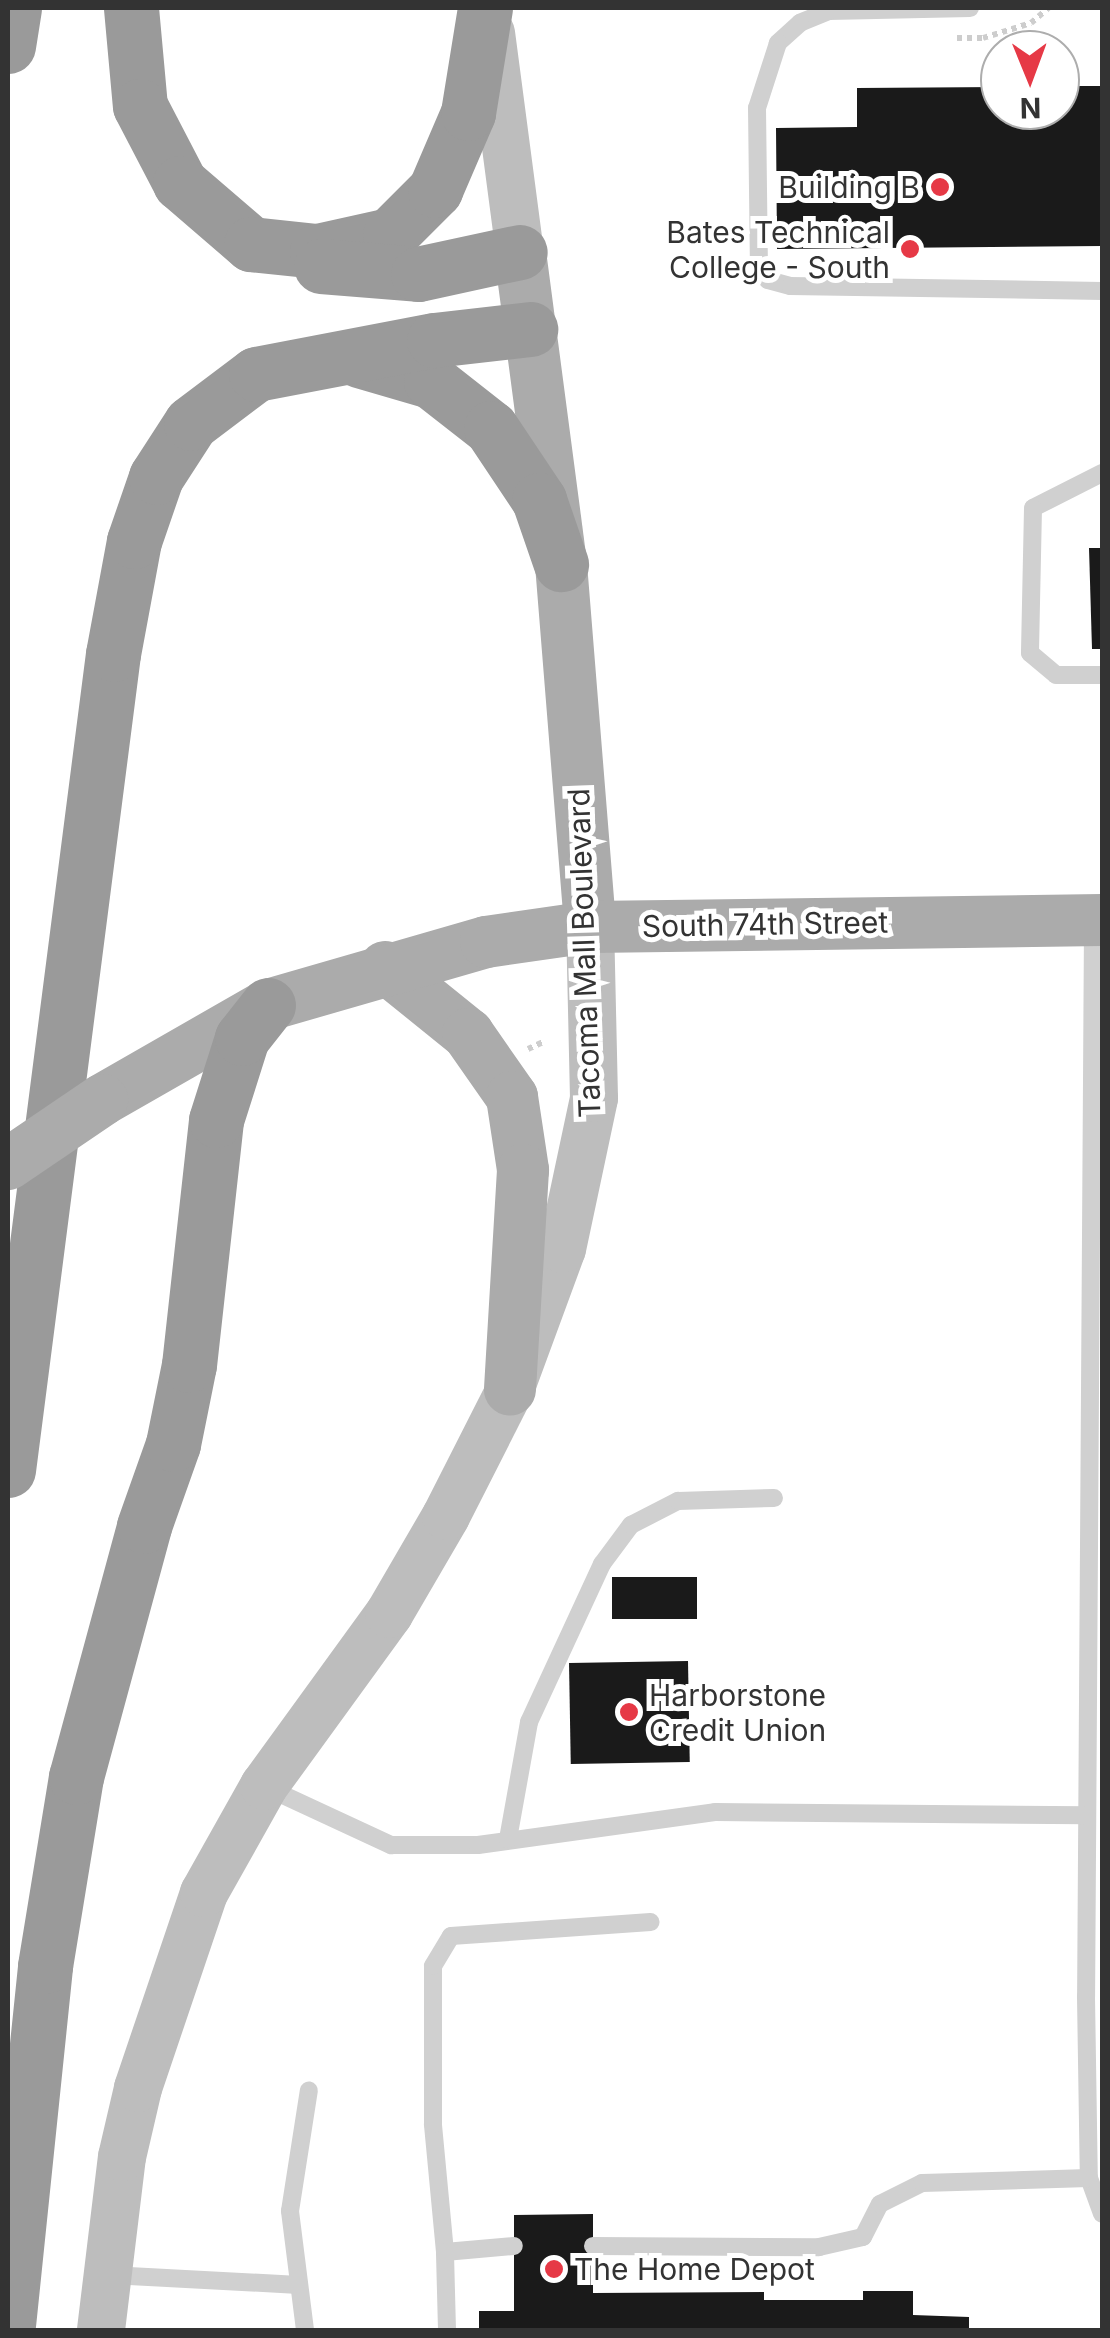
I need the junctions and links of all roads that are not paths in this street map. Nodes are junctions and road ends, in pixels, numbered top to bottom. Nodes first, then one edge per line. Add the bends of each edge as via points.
1 (14, 8) edge
2 (131, 8) edge
3 (486, 8) edge
4 (970, 8) edge
5 (8, 46) edge
6 (250, 244) junction
7 (520, 252) junction
8 (1102, 291) edge
9 (530, 329) junction
10 (316, 362) junction
11 (1102, 473) edge
12 (561, 564) junction
13 (1102, 674) edge
14 (1098, 920) edge
15 (590, 926) junction
16 (385, 967) junction
17 (268, 1005) junction
18 (8, 1164) edge
19 (510, 1390) junction
20 (8, 1470) edge
21 (774, 1498) dead end
22 (264, 1786) junction
23 (1087, 1815) junction
24 (508, 1839) junction
25 (651, 1922) dead end
26 (309, 2090) dead end
27 (1090, 2178) junction
28 (1102, 2214) edge
29 (514, 2246) dead end
30 (593, 2246) dead end
31 (444, 2252) junction
32 (106, 2275) junction
33 (299, 2285) junction
34 (8, 2325) edge
35 (101, 2330) edge
36 (305, 2330) edge
37 (446, 2330) edge

1 - 5 highway
2 - 6 highway via 136,80 157,148 192,197
3 - 6 highway via 460,141 407,224 346,249
3 - 7 main road, Tacoma Mall Boulevard
4 - 8 lane via 829,11 800,22 778,44 757,108 760,270 790,286
6 - 7 highway via 311,264 392,274 456,270
7 - 9 main road, Tacoma Mall Boulevard
9 - 10 highway
9 - 12 main road, Tacoma Mall Boulevard
10 - 12 highway via 405,368 472,410 518,463
10 - 20 highway via 256,374 214,400 160,469 137,528 110,674
11 - 13 lane via 1034,508 1030,653 1056,675
12 - 15 main road, Tacoma Mall Boulevard
14 - 15 main road, South 74th Street
14 - 23 lane
15 - 16 main road, South 74th Street
15 - 19 main road, Tacoma Mall Boulevard via 589,1143 562,1250
16 - 17 main road, South 74th Street
16 - 19 main road via 468,1034 512,1097 522,1170
17 - 18 main road, South 74th Street, bridge via 102,1100
17 - 34 highway via 242,1038 216,1120 174,1444 144,1526 76,1777 45,1966
19 - 22 main road, Tacoma Mall Boulevard via 389,1614
21 - 24 lane via 678,1501 631,1525 602,1564 529,1722
22 - 24 lane via 391,1845
22 - 32 main road, Tacoma Mall Boulevard via 204,1893 153,2034 122,2157
23 - 24 lane via 715,1812
23 - 27 lane
25 - 31 lane via 452,1936 442,1951 433,1966 433,2124
26 - 33 lane via 290,2211
27 - 28 lane
27 - 30 lane via 922,2183 880,2204 864,2237 819,2248
29 - 31 lane
31 - 37 lane
32 - 33 lane
32 - 35 main road, Tacoma Mall Boulevard
33 - 36 lane

